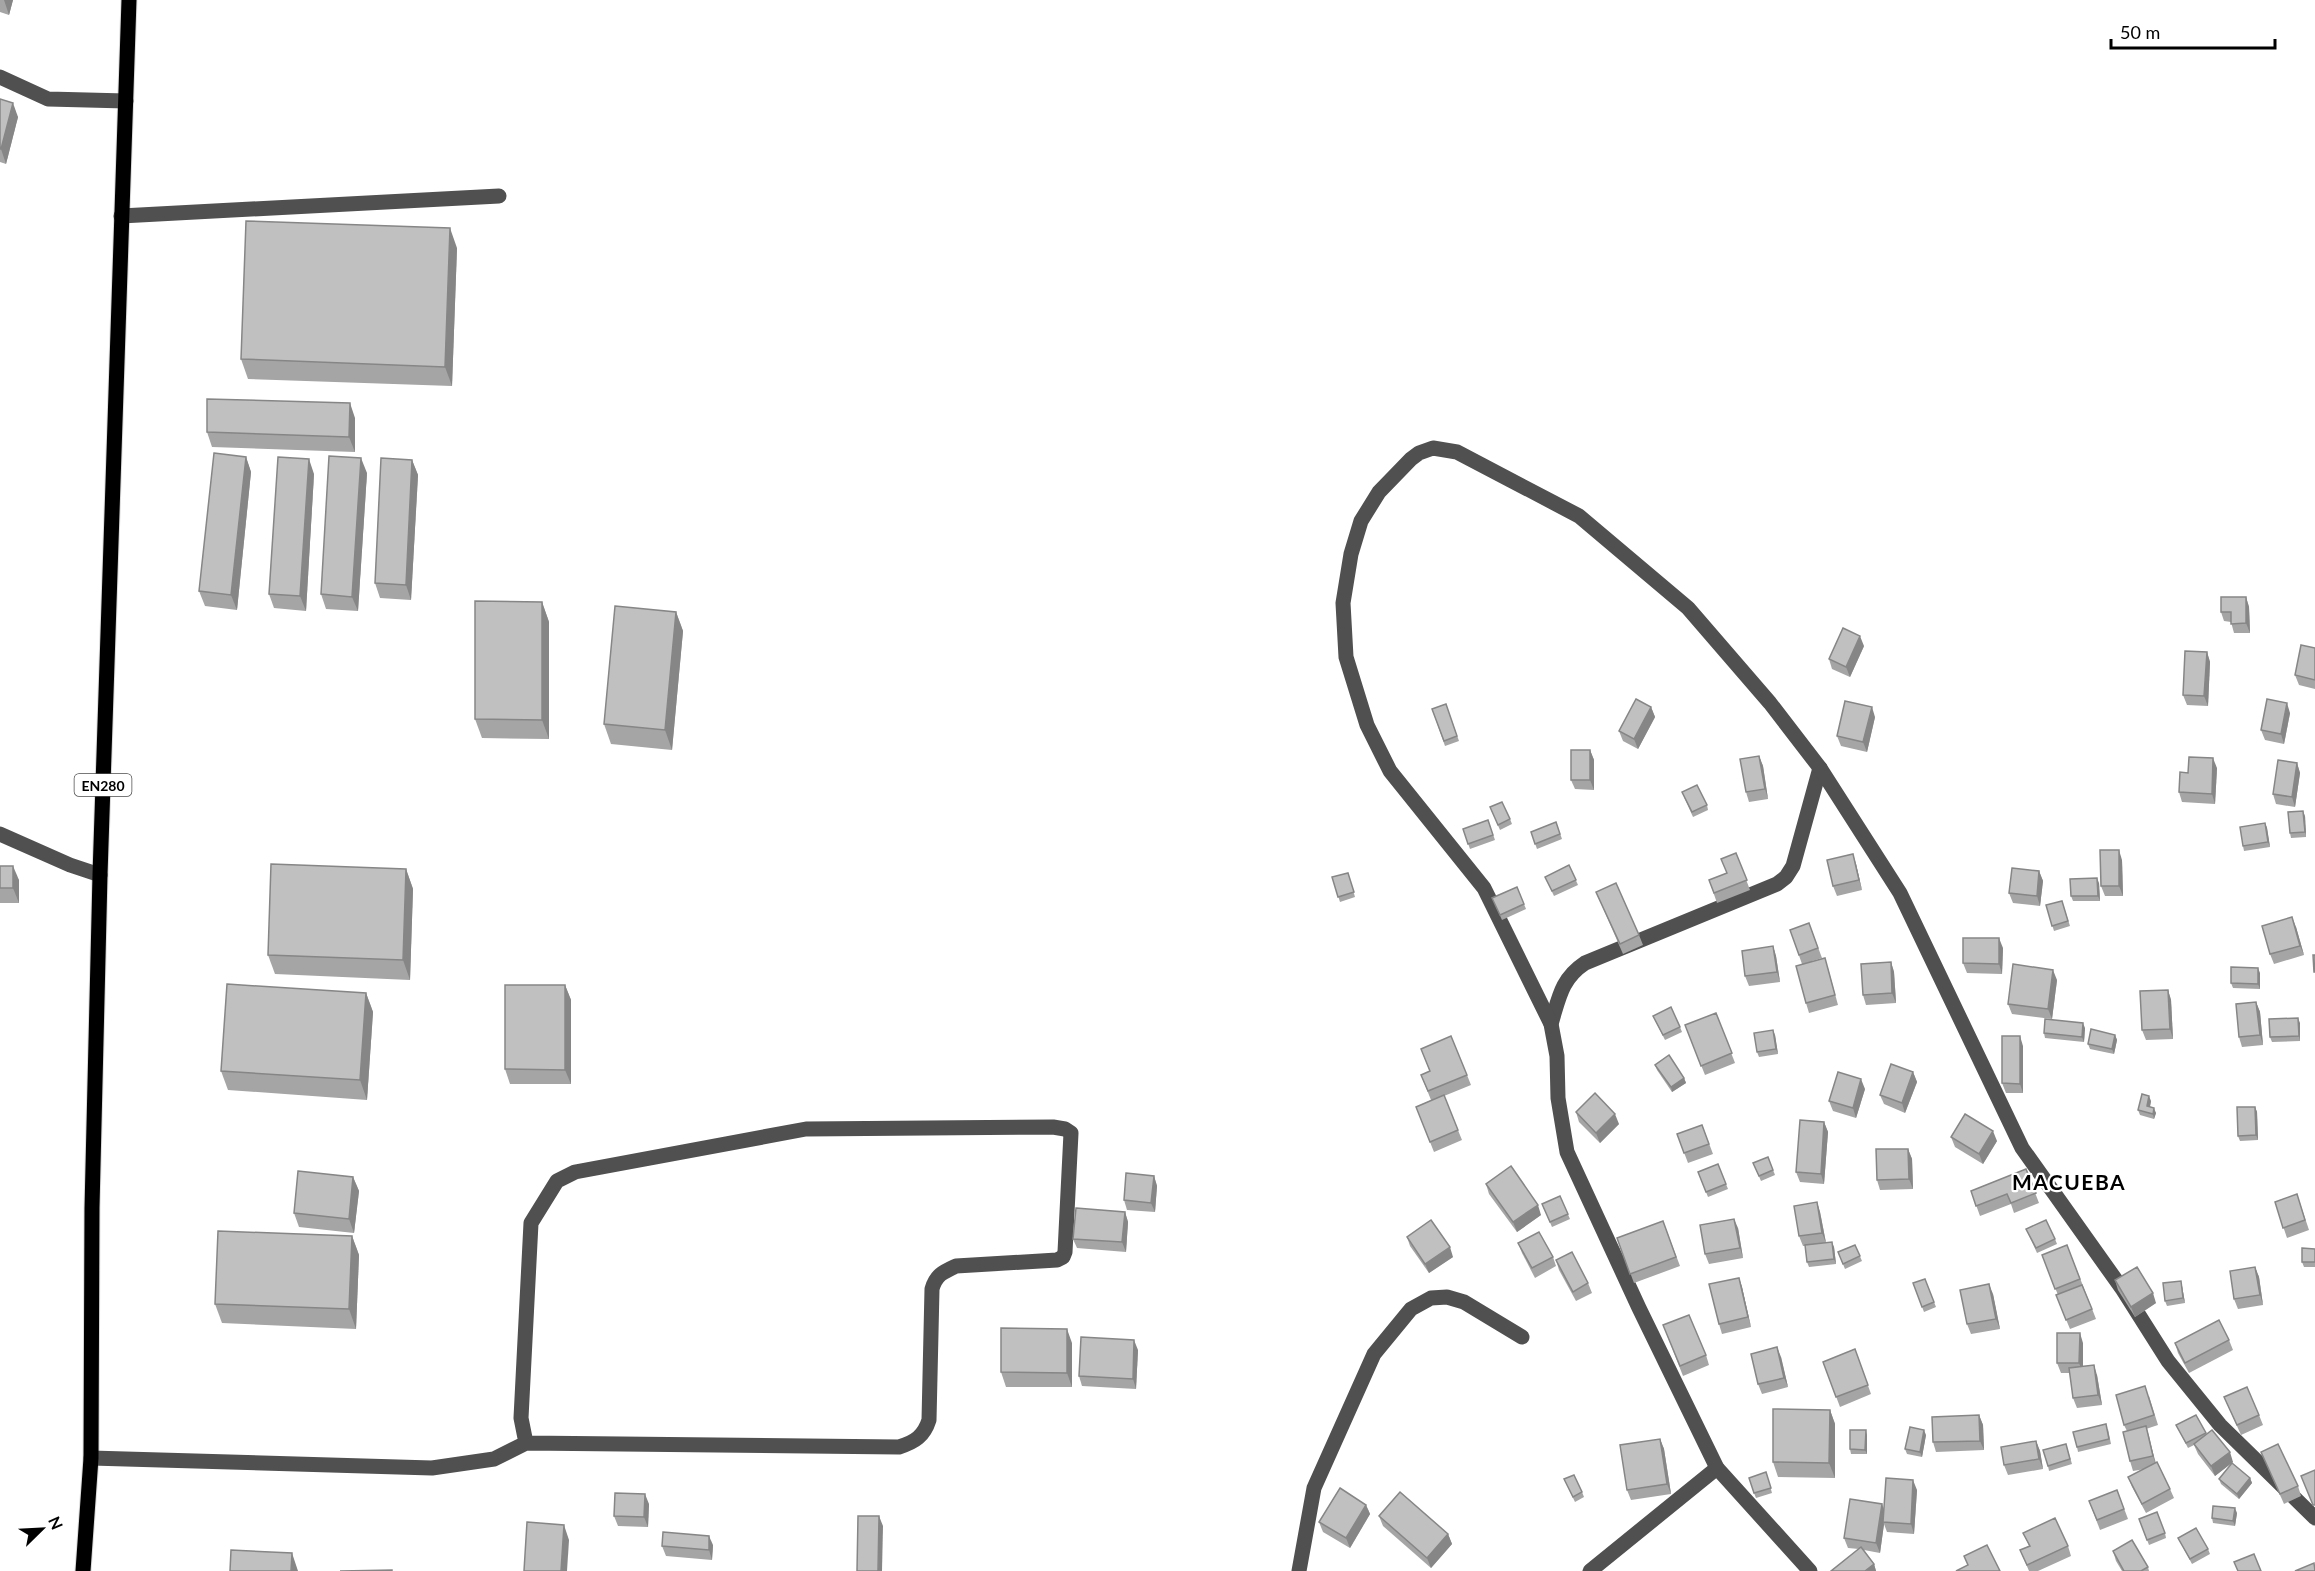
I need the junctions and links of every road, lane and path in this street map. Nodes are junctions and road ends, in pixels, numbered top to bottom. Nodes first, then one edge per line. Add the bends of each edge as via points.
1 (129, 0) edge
2 (0, 77) edge
3 (126, 101) junction
4 (499, 196) dead end
5 (121, 216) junction
6 (1820, 768) junction
7 (0, 834) edge
8 (100, 875) junction
9 (1551, 1024) junction
10 (1522, 1337) dead end
11 (526, 1443) junction
12 (91, 1458) junction
13 (1717, 1468) junction
14 (2315, 1518) edge
15 (83, 1571) edge
16 (1299, 1571) edge
17 (1590, 1571) edge
18 (1810, 1571) edge

1 - 3 main road, EN280
2 - 3 street via 48,99
3 - 5 main road, EN280
4 - 5 street
5 - 8 main road, EN280
6 - 9 street via 1793,866 1786,877 1579,967 1564,981
6 - 9 street via 1688,608 1578,516 1457,452 1433,448 1411,459 1379,492 1361,521 1343,603 1346,657 1367,725 1390,771 1484,888
6 - 14 street via 1900,893 2022,1148 2123,1290 2168,1361 2220,1425
7 - 8 street
8 - 12 main road, EN280
9 - 13 street via 1567,1152
10 - 16 street via 1464,1302 1447,1297 1431,1298 1411,1309 1374,1354 1314,1488
11 - 11 street via 521,1418 531,1223 557,1181 575,1172 806,1129 1053,1127 1071,1133 1063,1257 956,1266 934,1280 929,1420 914,1442 899,1448
11 - 12 street via 494,1459 432,1468
12 - 15 main road, EN280
13 - 17 street
13 - 18 street

